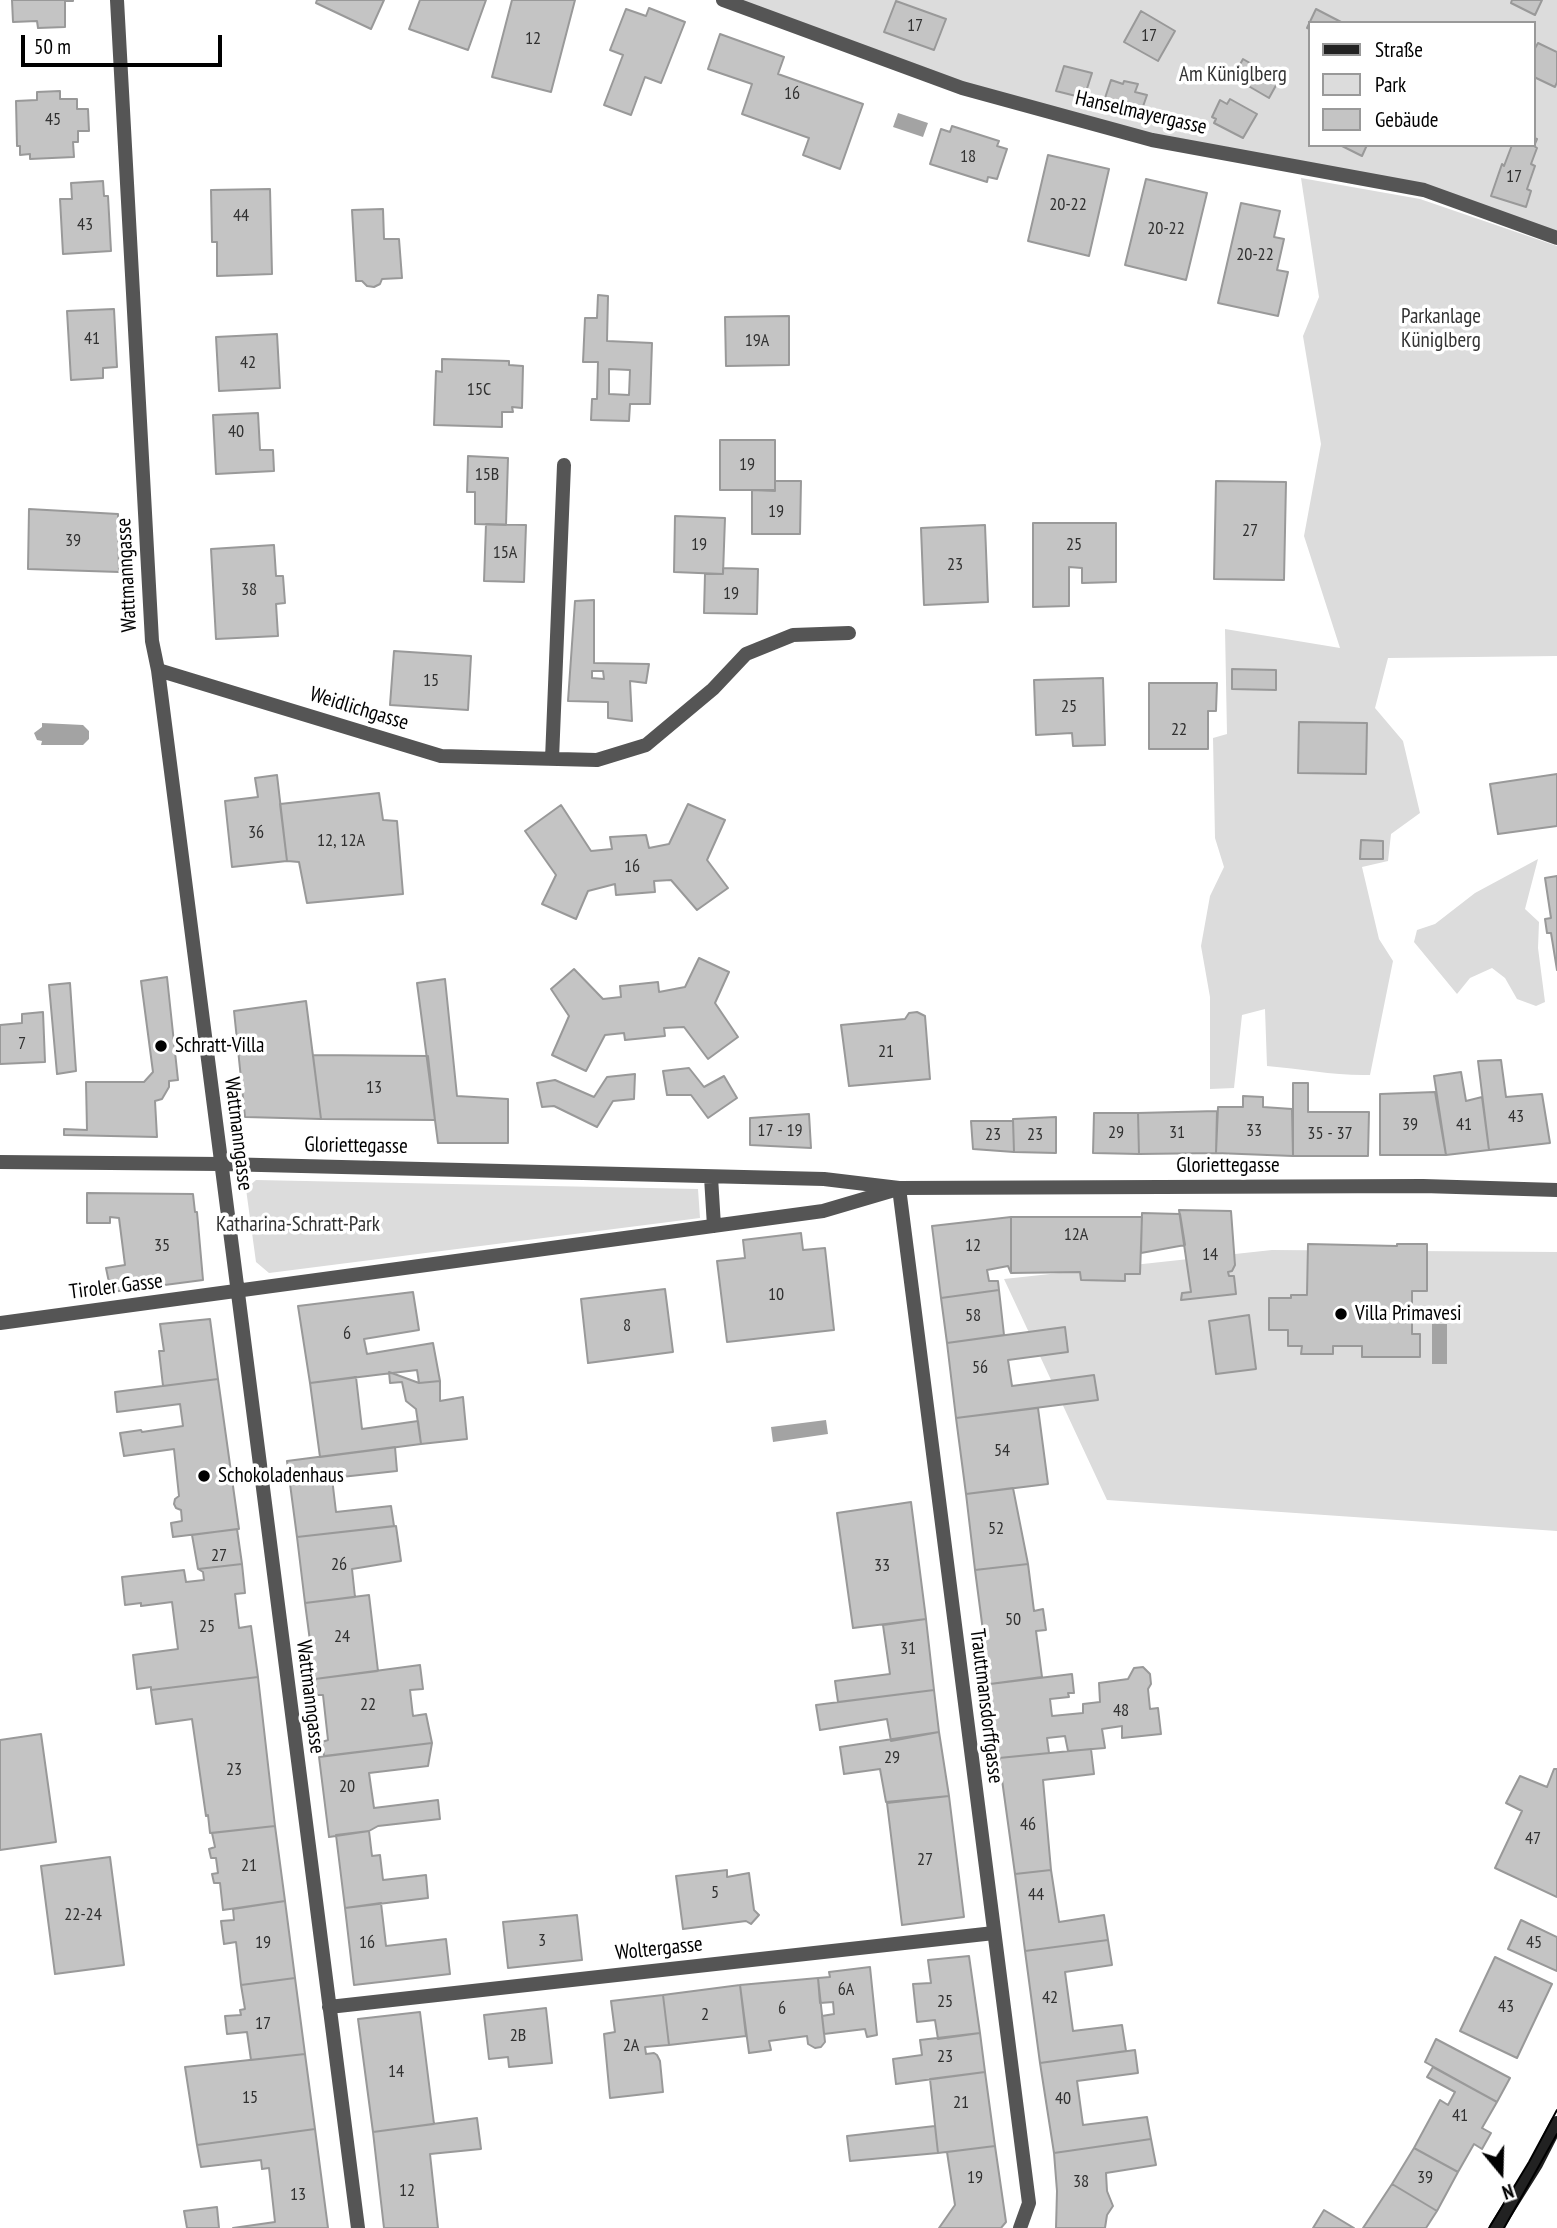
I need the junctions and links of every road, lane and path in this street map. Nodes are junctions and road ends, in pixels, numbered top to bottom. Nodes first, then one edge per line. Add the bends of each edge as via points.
1 (117, 0) edge
2 (723, 0) edge
3 (1557, 238) edge
4 (564, 465) dead end
5 (849, 634) dead end
6 (158, 670) junction
7 (552, 759) junction
8 (0, 1162) edge
9 (221, 1164) junction
10 (711, 1177) junction
11 (899, 1188) junction
12 (1557, 1191) edge
13 (714, 1226) junction
14 (237, 1292) junction
15 (0, 1324) edge
16 (994, 1933) junction
17 (329, 2007) junction
18 (1556, 2126) edge
19 (358, 2228) edge
20 (1020, 2228) edge
21 (1496, 2228) edge

1 - 6 street, Wattmanngasse via 151,628
2 - 3 street, Hanselmayergasse via 975,92 1152,140 1424,190
4 - 7 street
5 - 7 street, Weidlichgasse via 793,635 747,654 646,745 597,760
6 - 7 street, Weidlichgasse via 441,756
6 - 9 street, Wattmanngasse
8 - 9 street, Gloriettegasse
9 - 10 street, Gloriettegasse
9 - 14 street, Wattmanngasse
10 - 11 street, Gloriettegasse via 824,1179
10 - 13 street
11 - 12 street, Gloriettegasse via 1423,1186
11 - 13 street, Gloriettegasse via 823,1211
11 - 16 street, Trauttmansdorffgasse
13 - 14 street, Gloriettegasse
14 - 15 street, Tiroler Gasse
14 - 17 street, Wattmanngasse
16 - 17 street, Woltergasse
16 - 20 street, Trauttmansdorffgasse via 1029,2203
17 - 19 street, Wattmanngasse
18 - 21 main road

